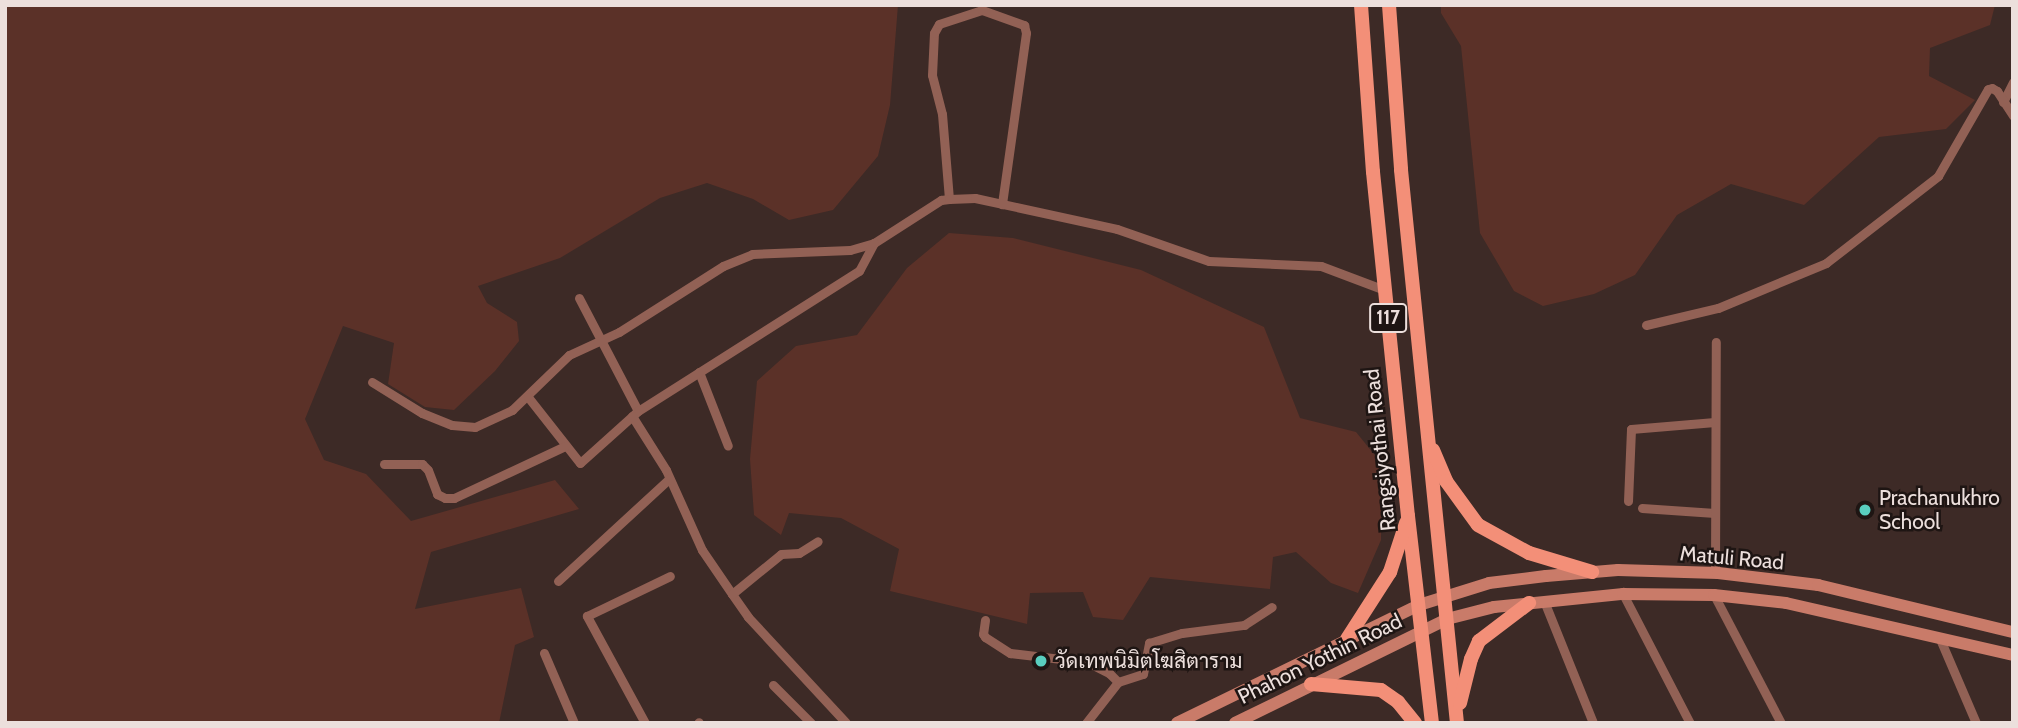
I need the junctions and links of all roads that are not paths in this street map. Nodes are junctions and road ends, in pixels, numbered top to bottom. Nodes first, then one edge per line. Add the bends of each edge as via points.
1 (1362, 5) edge
2 (1389, 5) edge
3 (982, 8) edge
4 (2013, 82) edge
5 (2003, 102) junction
6 (2013, 117) edge
7 (949, 199) junction
8 (1002, 204) junction
9 (874, 243) junction
10 (1385, 290) junction
11 (579, 298) dead end
12 (1646, 325) dead end
13 (599, 341) junction
14 (1716, 342) dead end
15 (699, 372) junction
16 (372, 382) dead end
17 (528, 397) junction
18 (635, 414) junction
19 (1714, 422) junction
20 (1427, 436) junction
21 (565, 446) junction
22 (728, 446) dead end
23 (384, 464) dead end
24 (669, 480) junction
25 (1628, 500) dead end
26 (1643, 508) dead end
27 (1715, 513) junction
28 (1408, 516) junction
29 (818, 541) dead end
30 (1592, 572) junction
31 (1715, 573) junction
32 (670, 576) dead end
33 (558, 581) dead end
34 (732, 594) junction
35 (1623, 594) junction
36 (1714, 595) junction
37 (1444, 596) junction
38 (1536, 602) junction
39 (1419, 605) junction
40 (1272, 607) dead end
41 (1946, 615) junction
42 (1447, 619) junction
43 (985, 620) dead end
44 (1422, 629) junction
45 (2013, 632) edge
46 (1347, 639) junction
47 (1940, 639) junction
48 (544, 653) dead end
49 (2013, 655) edge
50 (1118, 682) junction
51 (1311, 684) junction
52 (773, 685) dead end
53 (1457, 722) edge
54 (574, 723) edge
55 (645, 723) edge
56 (811, 723) edge
57 (846, 723) edge
58 (1086, 723) edge
59 (1177, 723) edge
60 (1235, 723) edge
61 (1415, 723) edge
62 (1432, 723) edge
63 (1593, 723) edge
64 (1690, 723) edge
65 (1781, 723) edge
66 (1976, 723) edge

1 - 10 main road, Rangsiyothai Road / 117
2 - 20 main road, 117
3 - 7 street via 939,24 934,33 932,75 942,114
3 - 8 street via 1024,25 1026,33
4 - 5 street
5 - 6 street
5 - 12 street via 1997,91 1988,89 1938,177 1826,263 1718,308
7 - 8 street
7 - 9 street
8 - 10 street via 1117,229 1209,261 1321,266
9 - 13 street via 824,253 752,254 723,266
9 - 15 street via 859,271
10 - 28 main road, Rangsiyothai Road / 117
11 - 13 street
13 - 17 street via 569,355
13 - 18 street
14 - 19 street
15 - 18 street
15 - 22 street
16 - 17 street via 422,413 475,428
17 - 21 street
18 - 21 street via 580,463
18 - 24 street
19 - 25 street via 1631,429
19 - 27 street
20 - 30 main road via 1446,481 1478,525 1529,553
20 - 37 main road, 117
21 - 23 street via 449,499 437,494 422,464
24 - 33 street
24 - 34 street via 702,550
26 - 27 street
27 - 31 street
28 - 39 main road, Rangsiyothai Road / 117
28 - 46 main road via 1390,572
29 - 34 street via 799,553 781,554
30 - 31 main road, Matuli Road
30 - 37 main road, Matuli Road via 1489,583
31 - 41 main road, Matuli Road via 1818,585
32 - 55 street via 587,616
34 - 57 street
35 - 36 main road, Matuli Road
35 - 38 main road, Matuli Road
35 - 64 street
36 - 47 main road, Matuli Road via 1786,603
36 - 65 street
37 - 39 main road, Phahon Yothin Road
37 - 42 main road, 117
38 - 42 main road, Matuli Road
38 - 53 main road via 1479,641 1464,682
38 - 63 street
39 - 44 main road, Rangsiyothai Road / 117
39 - 46 main road, Phahon Yothin Road
40 - 50 street via 1244,625 1182,633 1149,643 1143,674
41 - 45 main road, Matuli Road
41 - 47 main road
42 - 44 main road, Phahon Yothin Road
42 - 53 main road, 117
43 - 50 street via 983,634 1005,650 1087,662
44 - 51 main road, Phahon Yothin Road
44 - 62 main road, Rangsiyothai Road / 117
46 - 59 main road, Phahon Yothin Road
47 - 49 main road, Matuli Road
47 - 66 street
48 - 54 street
50 - 58 street
51 - 60 main road, Phahon Yothin Road
51 - 61 main road via 1381,690
52 - 56 street

